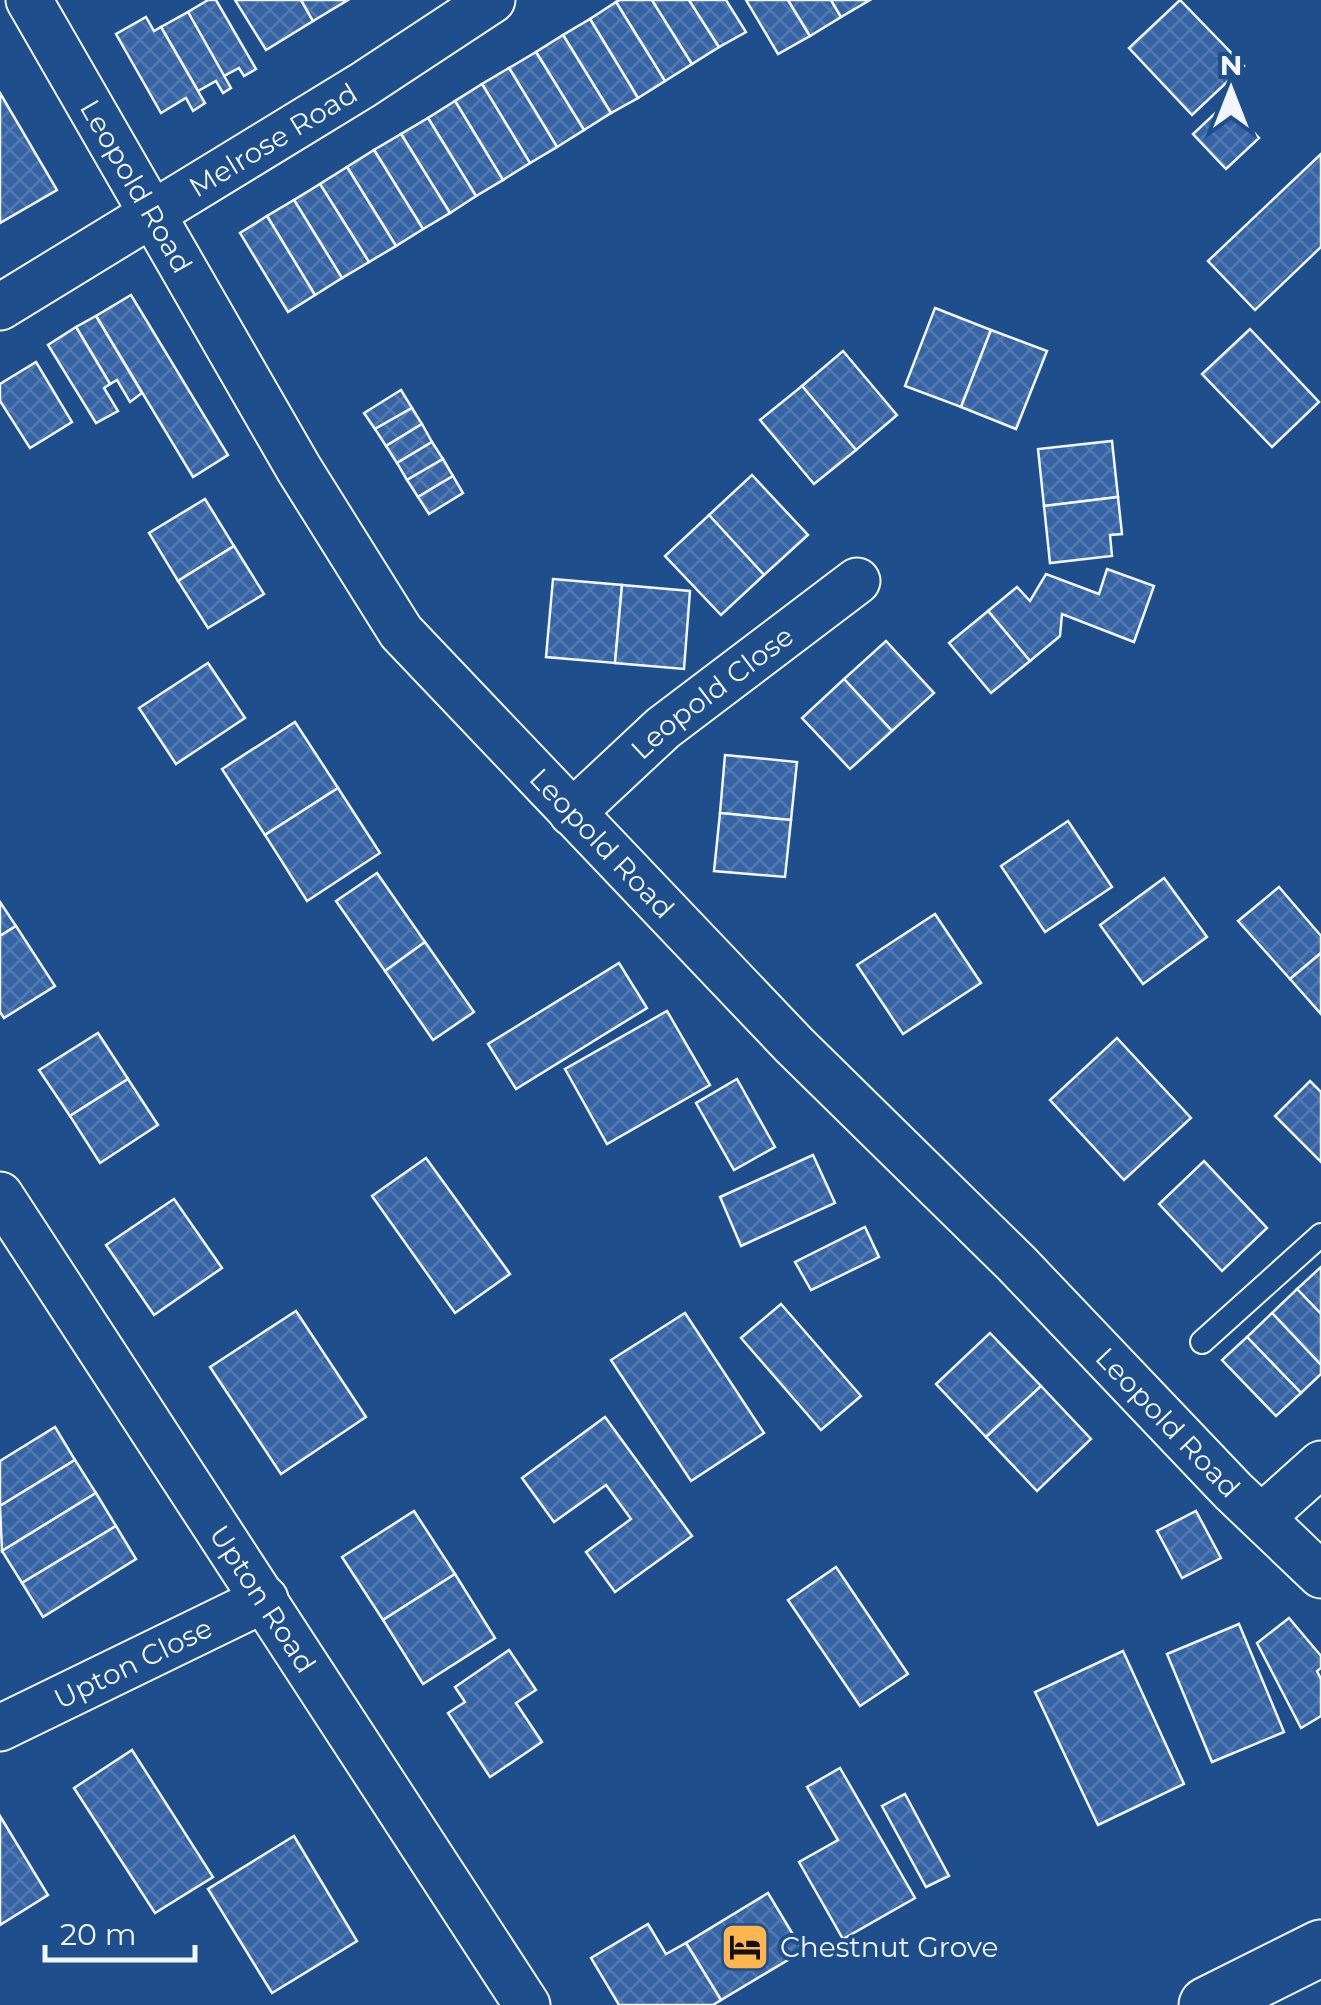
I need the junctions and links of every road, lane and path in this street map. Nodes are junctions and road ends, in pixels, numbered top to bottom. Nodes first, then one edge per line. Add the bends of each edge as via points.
1 (28, 0) edge
2 (492, 0) edge
3 (151, 214) junction
4 (0, 306) edge
5 (857, 582) dead end
6 (572, 813) junction
7 (0, 1194) edge
8 (1321, 1235) edge
9 (1202, 1342) dead end
10 (1321, 1464) edge
11 (1263, 1516) junction
12 (1321, 1575) edge
13 (265, 1599) junction
14 (0, 1728) edge
15 (1321, 1948) edge
16 (527, 2005) edge
17 (1208, 2005) edge

1 - 3 street, Leopold Road
2 - 3 street, Melrose Road
3 - 4 street, Melrose Road
3 - 6 street, Leopold Road via 401,632
5 - 6 street, Leopold Close via 663,728
6 - 11 street, Leopold Road
7 - 13 street, Upton Road
8 - 9 lane
10 - 11 street
11 - 12 street, Leopold Road
13 - 14 street, Upton Close
13 - 16 street, Upton Road
15 - 17 highway

